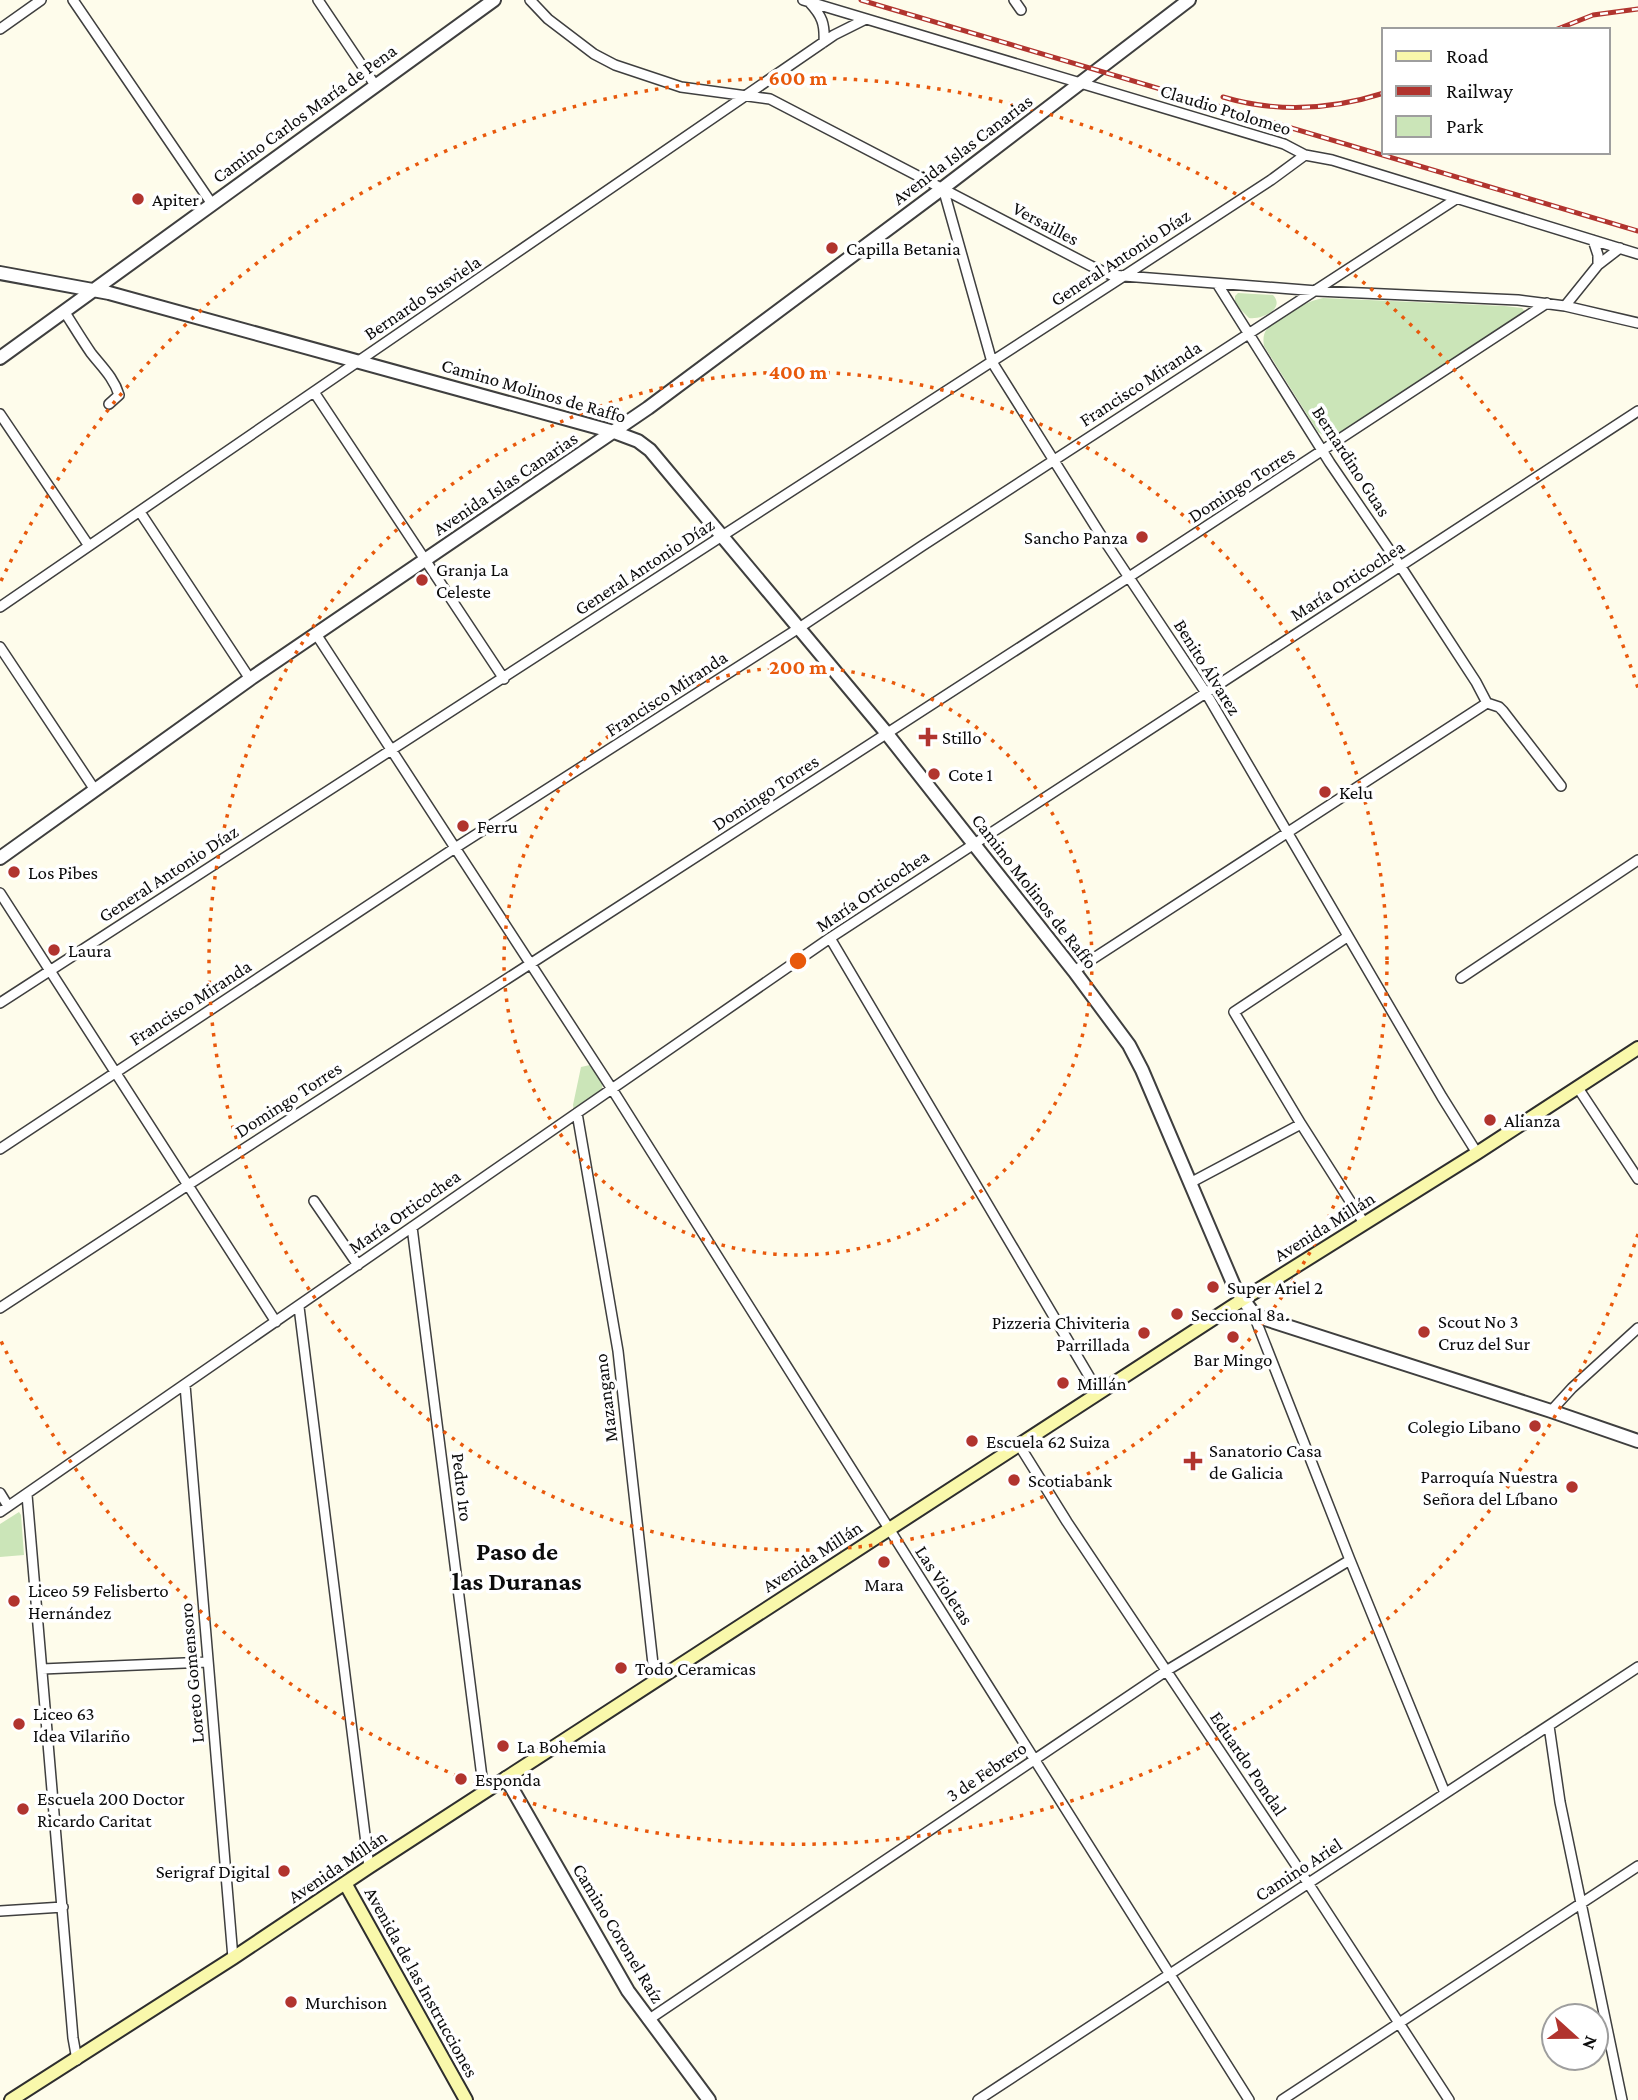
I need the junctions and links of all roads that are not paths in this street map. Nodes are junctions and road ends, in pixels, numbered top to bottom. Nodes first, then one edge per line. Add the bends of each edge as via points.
1 (41, 0) edge
2 (73, 0) edge
3 (318, 0) edge
4 (494, 0) edge
5 (530, 0) edge
6 (1014, 0) edge
7 (1189, 0) edge
8 (806, 1) edge
9 (1021, 10) dead end
10 (866, 19) junction
11 (0, 29) edge
12 (824, 42) junction
13 (1080, 84) junction
14 (376, 85) junction
15 (747, 95) junction
16 (1305, 155) junction
17 (943, 188) junction
18 (1456, 199) junction
19 (212, 204) junction
20 (1593, 240) junction
21 (1620, 248) junction
22 (1638, 254) edge
23 (1598, 265) junction
24 (0, 273) edge
25 (1124, 276) junction
26 (1218, 285) junction
27 (94, 289) junction
28 (1317, 291) junction
29 (1548, 303) junction
30 (1565, 306) junction
31 (64, 312) junction
32 (1638, 323) edge
33 (1249, 333) junction
34 (0, 358) edge
35 (359, 361) junction
36 (992, 362) junction
37 (314, 392) junction
38 (109, 404) dead end
39 (1638, 411) edge
40 (0, 414) edge
41 (614, 432) junction
42 (1323, 451) junction
43 (1054, 460) junction
44 (140, 512) junction
45 (723, 536) junction
46 (89, 546) junction
47 (425, 560) junction
48 (1401, 567) junction
49 (1129, 578) junction
50 (0, 607) edge
51 (799, 628) junction
52 (316, 634) junction
53 (0, 647) edge
54 (250, 679) junction
55 (503, 679) junction
56 (1206, 693) junction
57 (1487, 703) junction
58 (887, 734) junction
59 (391, 749) junction
60 (1561, 786) dead end
61 (95, 790) junction
62 (1286, 833) junction
63 (973, 843) junction
64 (455, 848) junction
65 (0, 858) edge
66 (1638, 860) edge
67 (0, 893) edge
68 (1347, 937) junction
69 (830, 938) junction
70 (531, 965) junction
71 (50, 971) junction
72 (1074, 971) junction
73 (1461, 978) dead end
74 (0, 1003) edge
75 (1638, 1048) edge
76 (116, 1072) junction
77 (1578, 1088) junction
78 (612, 1089) junction
79 (577, 1113) junction
80 (1301, 1124) junction
81 (0, 1149) edge
82 (1477, 1153) junction
83 (1638, 1179) edge
84 (1190, 1183) junction
85 (188, 1185) junction
86 (314, 1201) dead end
87 (1364, 1223) junction
88 (412, 1227) junction
89 (358, 1265) junction
90 (1242, 1300) junction
91 (299, 1307) junction
92 (0, 1308) edge
93 (1253, 1313) junction
94 (276, 1322) junction
95 (1638, 1328) edge
96 (185, 1385) junction
97 (1099, 1393) junction
98 (1551, 1410) junction
99 (1638, 1441) edge
100 (1019, 1445) junction
101 (0, 1493) edge
102 (27, 1495) junction
103 (4, 1509) edge
104 (888, 1529) junction
105 (1350, 1560) junction
106 (208, 1662) junction
107 (1638, 1667) edge
108 (42, 1669) junction
109 (1166, 1671) junction
110 (654, 1682) junction
111 (1549, 1726) junction
112 (1035, 1759) junction
113 (506, 1778) junction
114 (484, 1793) junction
115 (1445, 1793) junction
116 (1638, 1866) edge
117 (369, 1867) junction
118 (345, 1883) junction
119 (1308, 1883) junction
120 (1581, 1904) junction
121 (63, 1907) junction
122 (0, 1911) edge
123 (233, 1958) junction
124 (1170, 1974) junction
125 (648, 2020) junction
126 (1398, 2024) junction
127 (77, 2060) junction
128 (11, 2100) edge
129 (466, 2100) edge
130 (709, 2100) edge
131 (978, 2100) edge
132 (1249, 2100) edge
133 (1282, 2100) edge
134 (1449, 2100) edge
135 (1622, 2100) edge

1 - 11 street
2 - 19 street
3 - 14 street
4 - 14 street, Camino Carlos María de Pena
5 - 15 street, Versailles via 548,19 615,65 681,87
6 - 9 street
7 - 13 street, Avenida Islas Canarias
8 - 10 street, Claudio Ptolomeo
8 - 12 street via 821,15
10 - 12 street, Bernardo Susviela
10 - 13 street, Claudio Ptolomeo
12 - 15 street, Bernardo Susviela
13 - 16 street, Claudio Ptolomeo via 1284,144
13 - 17 street, Avenida Islas Canarias
14 - 19 street, Camino Carlos María de Pena
15 - 17 street, Versailles via 770,99
15 - 35 street, Bernardo Susviela
16 - 18 street, Claudio Ptolomeo
16 - 25 street, General Antonio Díaz
17 - 25 street, Versailles via 1091,267
17 - 36 street, Benito Álvarez
17 - 41 street, Avenida Islas Canarias
18 - 20 street, Claudio Ptolomeo
18 - 28 street, Francisco Miranda
19 - 27 street, Camino Carlos María de Pena
20 - 21 street, Claudio Ptolomeo
20 - 23 street
21 - 22 street, Claudio Ptolomeo
21 - 23 street
23 - 30 street
24 - 27 street, Camino Molinos de Raffo
25 - 26 street, Versailles
25 - 36 street, General Antonio Díaz
26 - 28 street, Versailles
26 - 33 street, Bernardino Guas
27 - 31 street, Camino Carlos María de Pena
27 - 35 street, Camino Molinos de Raffo
28 - 29 street, Versailles
28 - 33 street, Francisco Miranda
29 - 30 street, Versailles
29 - 42 street, Domingo Torres
30 - 32 street, Versailles
31 - 34 street, Camino Carlos María de Pena
31 - 38 street via 118,390 119,395
33 - 42 street, Bernardino Guas
33 - 43 street, Francisco Miranda
35 - 37 street, Bernardo Susviela
35 - 41 street, Camino Molinos de Raffo
36 - 43 street, Benito Álvarez
36 - 45 street, General Antonio Díaz
37 - 44 street, Bernardo Susviela
37 - 47 street
39 - 48 street, María Orticochea
40 - 46 street
41 - 45 street, Camino Molinos de Raffo via 638,440 650,450
41 - 47 street, Avenida Islas Canarias
42 - 48 street, Bernardino Guas
42 - 49 street, Domingo Torres
43 - 49 street, Benito Álvarez
43 - 51 street, Francisco Miranda
44 - 46 street, Bernardo Susviela
44 - 54 street
45 - 51 street, Camino Molinos de Raffo
45 - 55 street, General Antonio Díaz
46 - 50 street, Bernardo Susviela
47 - 52 street, Avenida Islas Canarias
47 - 55 street
48 - 56 street, María Orticochea
48 - 57 street, Bernardino Guas
49 - 56 street, Benito Álvarez
49 - 58 street, Domingo Torres
51 - 58 street, Camino Molinos de Raffo
51 - 64 street, Francisco Miranda
52 - 54 street, Avenida Islas Canarias
52 - 59 street
53 - 61 street
54 - 61 street, Avenida Islas Canarias
55 - 59 street, General Antonio Díaz
56 - 62 street, Benito Álvarez
56 - 63 street, María Orticochea
57 - 60 street, Bernardino Guas via 1503,711
57 - 62 street
58 - 63 street, Camino Molinos de Raffo
58 - 70 street, Domingo Torres
59 - 64 street
59 - 71 street, General Antonio Díaz
61 - 65 street, Avenida Islas Canarias
62 - 68 street, Benito Álvarez
62 - 72 street
63 - 69 street, María Orticochea
63 - 72 street, Camino Molinos de Raffo
64 - 70 street
64 - 76 street, Francisco Miranda
66 - 73 street
67 - 71 street
68 - 80 street via 1234,1012
68 - 82 street, Benito Álvarez
69 - 78 street, María Orticochea
69 - 97 street
70 - 78 street
70 - 85 street, Domingo Torres
71 - 74 street, General Antonio Díaz
71 - 76 street
72 - 84 street, Camino Molinos de Raffo via 1129,1045
75 - 77 main road, Avenida Millán
76 - 81 street, Francisco Miranda
76 - 85 street
77 - 82 main road, Avenida Millán
77 - 83 street
78 - 79 street, María Orticochea
78 - 104 street, Las Violetas
79 - 88 street, María Orticochea
79 - 110 street, Mazangano via 618,1351
80 - 84 street
80 - 87 street
82 - 87 main road, Avenida Millán
84 - 90 street, Camino Molinos de Raffo
85 - 92 street, Domingo Torres
85 - 94 street
86 - 89 street
87 - 90 main road, Avenida Millán
88 - 89 street, María Orticochea
88 - 114 street, Pedro 1ro
89 - 91 street, María Orticochea
90 - 93 street, Camino Molinos de Raffo
90 - 97 main road, Avenida Millán
91 - 94 street, María Orticochea
91 - 117 street
93 - 98 street, Camino Molinos de Raffo
93 - 105 street
94 - 96 street, María Orticochea
95 - 98 street
96 - 102 street, María Orticochea
96 - 106 street, Loreto Gomensoro
97 - 100 main road, Avenida Millán
98 - 99 street, Camino Molinos de Raffo
100 - 104 main road, Avenida Millán
100 - 109 street, Eduardo Pondal
101 - 103 street
102 - 103 street, María Orticochea
102 - 108 street
104 - 110 main road, Avenida Millán
104 - 112 street, Las Violetas
105 - 109 street, 3 de Febrero
105 - 115 street
106 - 108 street
106 - 123 street, Loreto Gomensoro
107 - 111 street, Camino Ariel
108 - 121 street
109 - 112 street, 3 de Febrero
109 - 119 street, Eduardo Pondal
110 - 113 main road, Avenida Millán
111 - 115 street, Camino Ariel
111 - 120 street
112 - 124 street, Las Violetas
112 - 125 street, 3 de Febrero
113 - 114 main road, Avenida Millán
113 - 125 street, Camino Coronel Raíz
114 - 117 main road, Avenida Millán
115 - 119 street, Camino Ariel
116 - 120 street
117 - 118 main road, Avenida Millán
118 - 123 main road, Avenida Millán
118 - 129 main road, Avenida de las Instrucciones
119 - 124 street, Camino Ariel
119 - 126 street, Eduardo Pondal
120 - 126 street
120 - 135 street
121 - 122 street
121 - 127 street
123 - 127 main road, Avenida Millán
124 - 131 street, Camino Ariel
124 - 132 street, Las Violetas
125 - 130 street, Camino Coronel Raíz
126 - 133 street
126 - 134 street, Eduardo Pondal
127 - 128 main road, Avenida Millán

